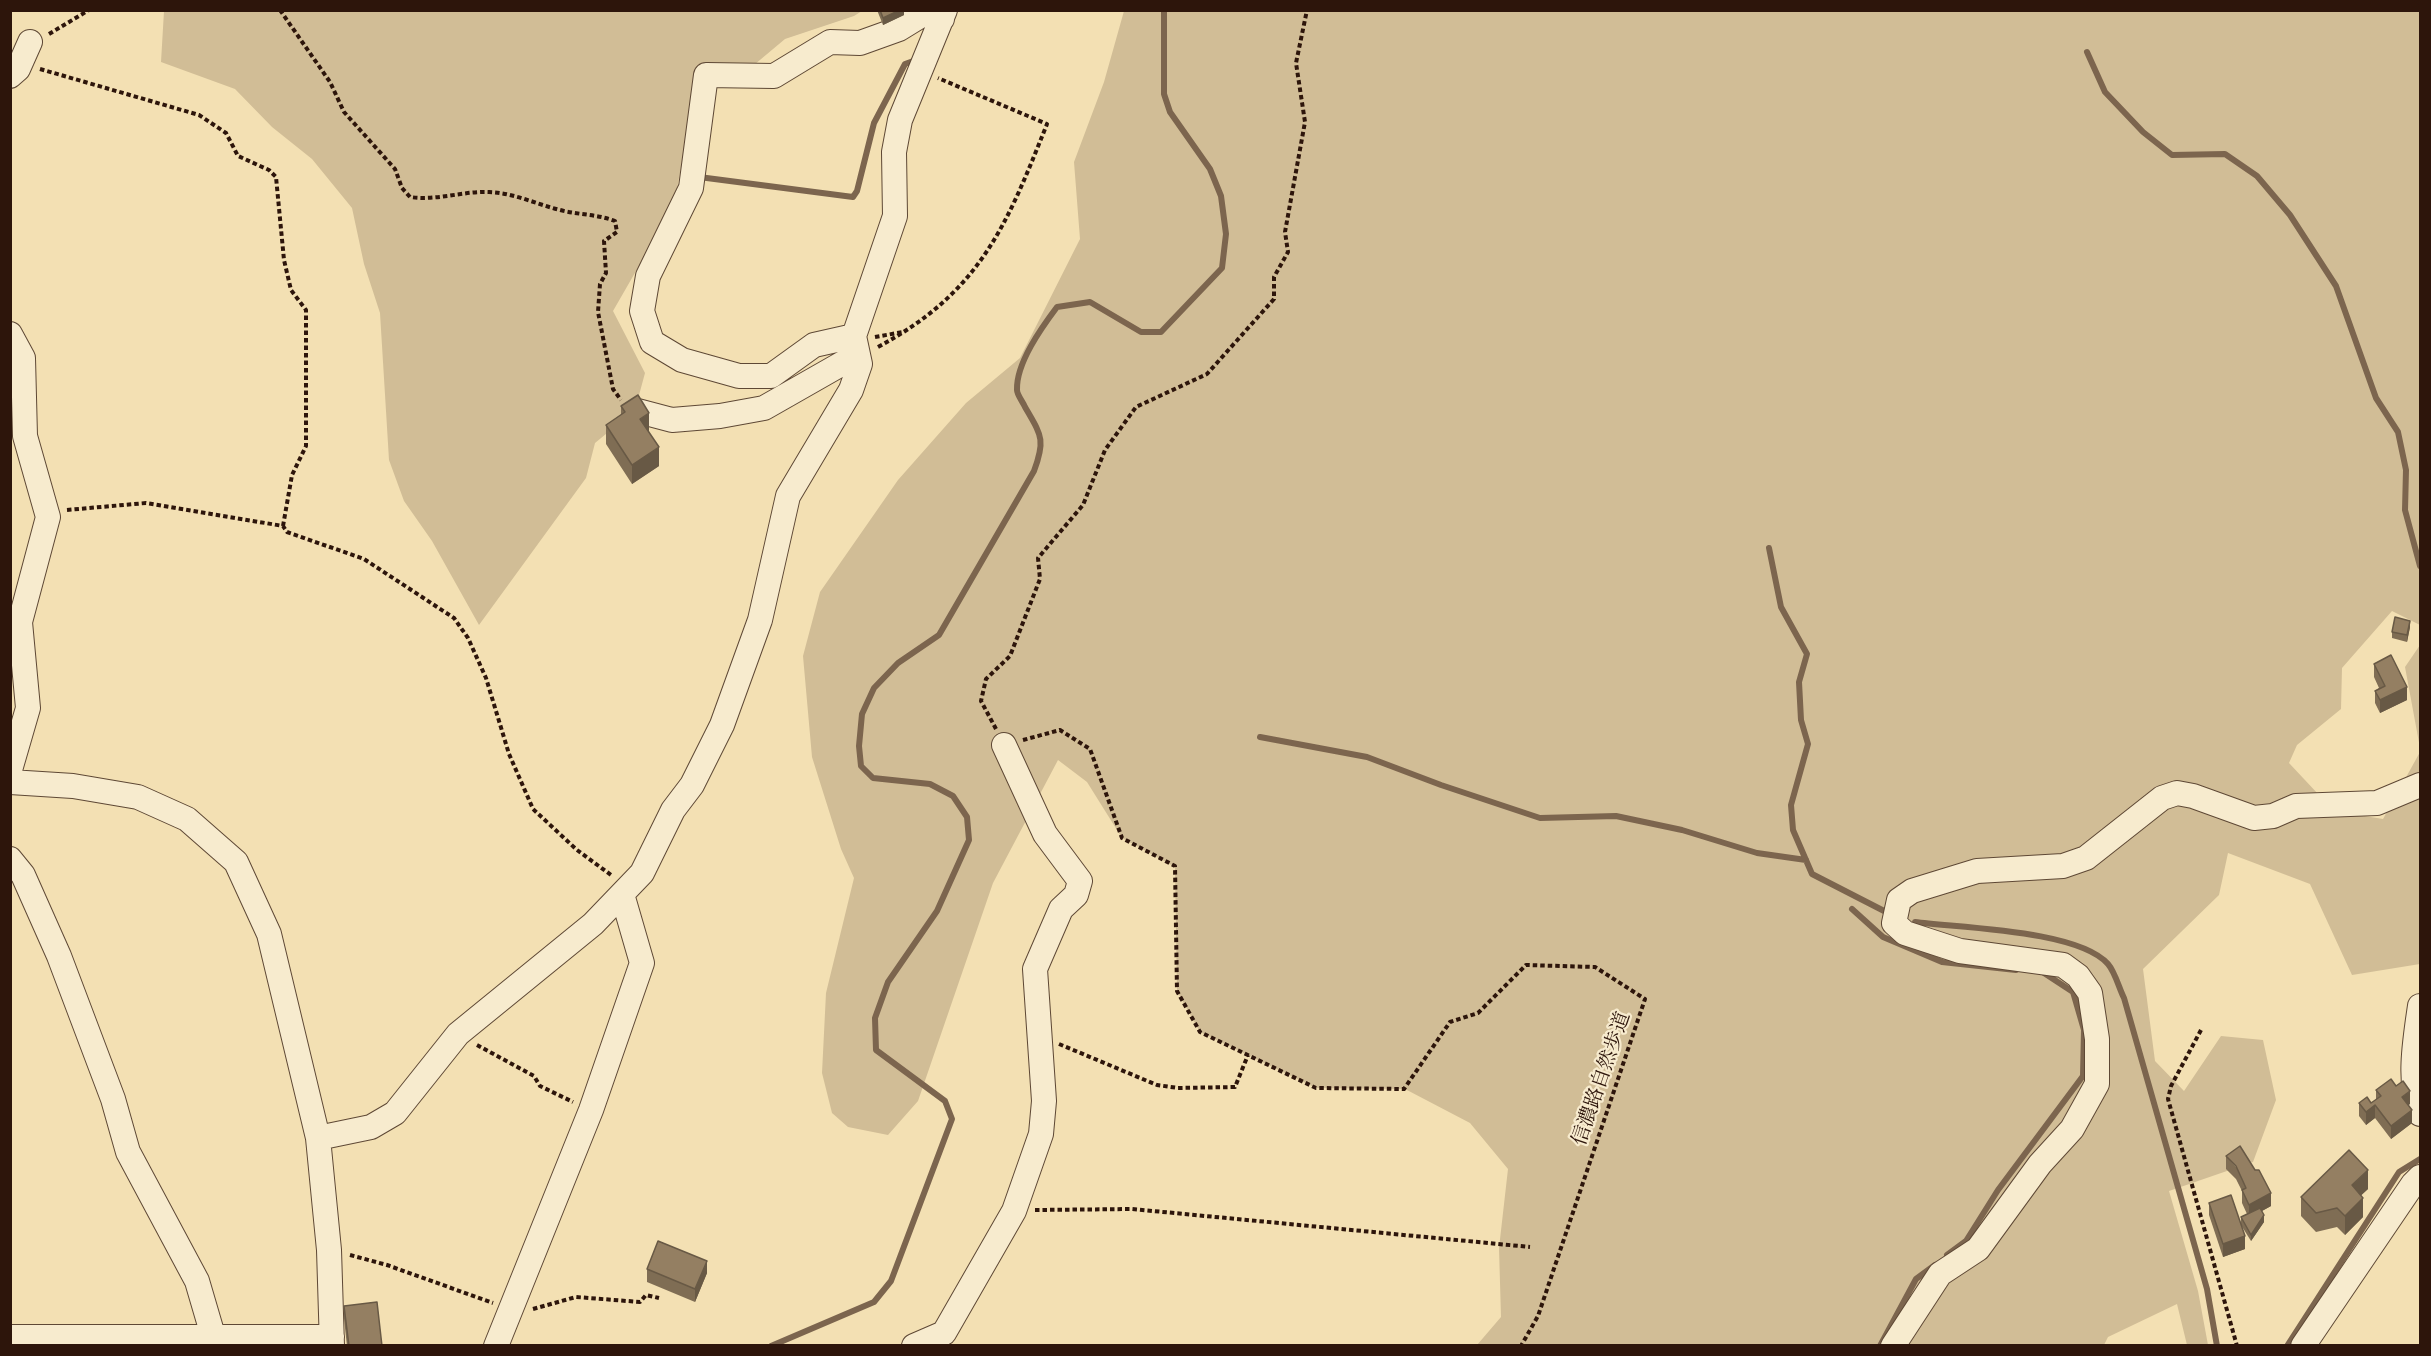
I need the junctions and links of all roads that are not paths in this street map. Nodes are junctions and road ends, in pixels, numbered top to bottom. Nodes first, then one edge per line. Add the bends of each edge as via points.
1 (944, 15) edge
2 (10, 334) edge
3 (857, 352) junction
4 (638, 411) edge
5 (1004, 745) road end
6 (10, 770) edge
7 (10, 782) edge
8 (2421, 785) edge
9 (10, 859) edge
10 (625, 891) junction
11 (2421, 1006) edge
12 (2421, 1114) edge
13 (318, 1138) junction
14 (2421, 1177) edge
15 (10, 1337) edge
16 (214, 1339) junction
17 (332, 1341) edge
18 (496, 1346) edge
19 (914, 1346) edge
20 (1893, 1346) edge
21 (2303, 1346) edge

1 - 3 street via 900,120 894,152 895,216
1 - 3 street via 925,13 899,29 860,43 830,42 774,76 706,75 691,188 648,276 642,311 652,342 682,360 739,376 771,376 814,345
2 - 6 street via 23,358 25,436 48,517 20,622 28,708
3 - 4 street via 764,408 672,420
3 - 10 street via 851,390 788,496 760,620 722,725 693,785 673,810 642,873
5 - 19 street via 1045,834 1080,881 1076,895 1061,909 1035,969 1044,1101 1041,1134 1014,1211 944,1333
7 - 13 street via 74,786 138,797 187,819 236,862 269,934
8 - 20 street via 2378,803 2296,806 2273,816 2254,818 2178,793 2162,798 2086,858 2063,866 1977,871 1912,891 1899,900 1894,923 1905,933 1960,951 2063,965 2078,976 2090,993 2097,1039 2097,1084 2072,1129 2040,1164 1978,1249 1940,1274
9 - 16 street via 23,876 59,956 113,1099 128,1152 197,1281
10 - 13 street via 593,924 458,1034 395,1113 371,1127
10 - 18 street via 642,963 591,1110
11 - 12 street via 2414,1078
13 - 17 street via 329,1250
14 - 21 street via 2412,1184
15 - 16 street
16 - 17 street

